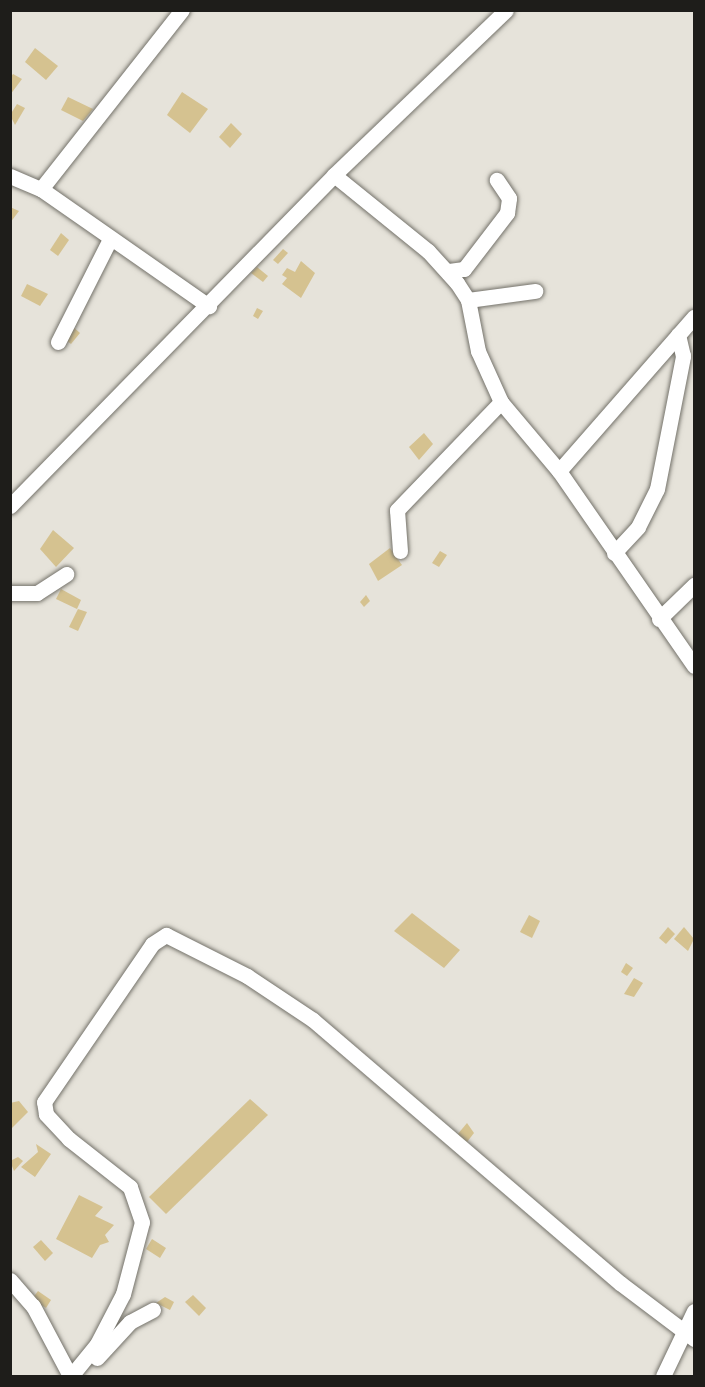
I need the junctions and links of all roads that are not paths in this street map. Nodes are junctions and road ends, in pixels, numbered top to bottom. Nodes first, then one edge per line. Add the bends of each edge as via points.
1 (182, 10) edge
2 (506, 10) edge
3 (334, 175) junction
4 (10, 176) edge
5 (497, 180) dead end
6 (41, 189) junction
7 (110, 239) junction
8 (453, 277) junction
9 (535, 291) dead end
10 (468, 300) junction
11 (209, 306) junction
12 (694, 317) edge
13 (678, 335) junction
14 (57, 342) dead end
15 (501, 402) junction
16 (559, 471) junction
17 (10, 506) edge
18 (400, 551) dead end
19 (614, 553) junction
20 (66, 574) dead end
21 (694, 585) edge
22 (10, 593) edge
23 (659, 619) junction
24 (694, 666) edge
25 (10, 1280) edge
26 (153, 1310) dead end
27 (694, 1311) edge
28 (690, 1335) edge
29 (70, 1377) edge
30 (83, 1377) edge
31 (663, 1377) edge

1 - 6 street
2 - 3 street
3 - 8 street
3 - 11 street
4 - 6 street
5 - 8 street via 508,198 507,213
6 - 7 street
7 - 11 street
7 - 14 street
8 - 10 street
9 - 10 street
10 - 15 street via 478,351
11 - 17 street
12 - 13 street
13 - 16 street
13 - 19 street via 683,356 657,489 638,527
15 - 16 street
15 - 18 street via 396,510
16 - 19 street
19 - 23 street
20 - 22 street via 37,593
21 - 23 street
23 - 24 street
25 - 29 street via 33,1306
26 - 30 street via 115,1335
27 - 28 street
28 - 29 street via 620,1283 313,1020 247,976 166,935 152,944 44,1102 45,1114 69,1139 130,1187 142,1222 123,1294
28 - 31 street

